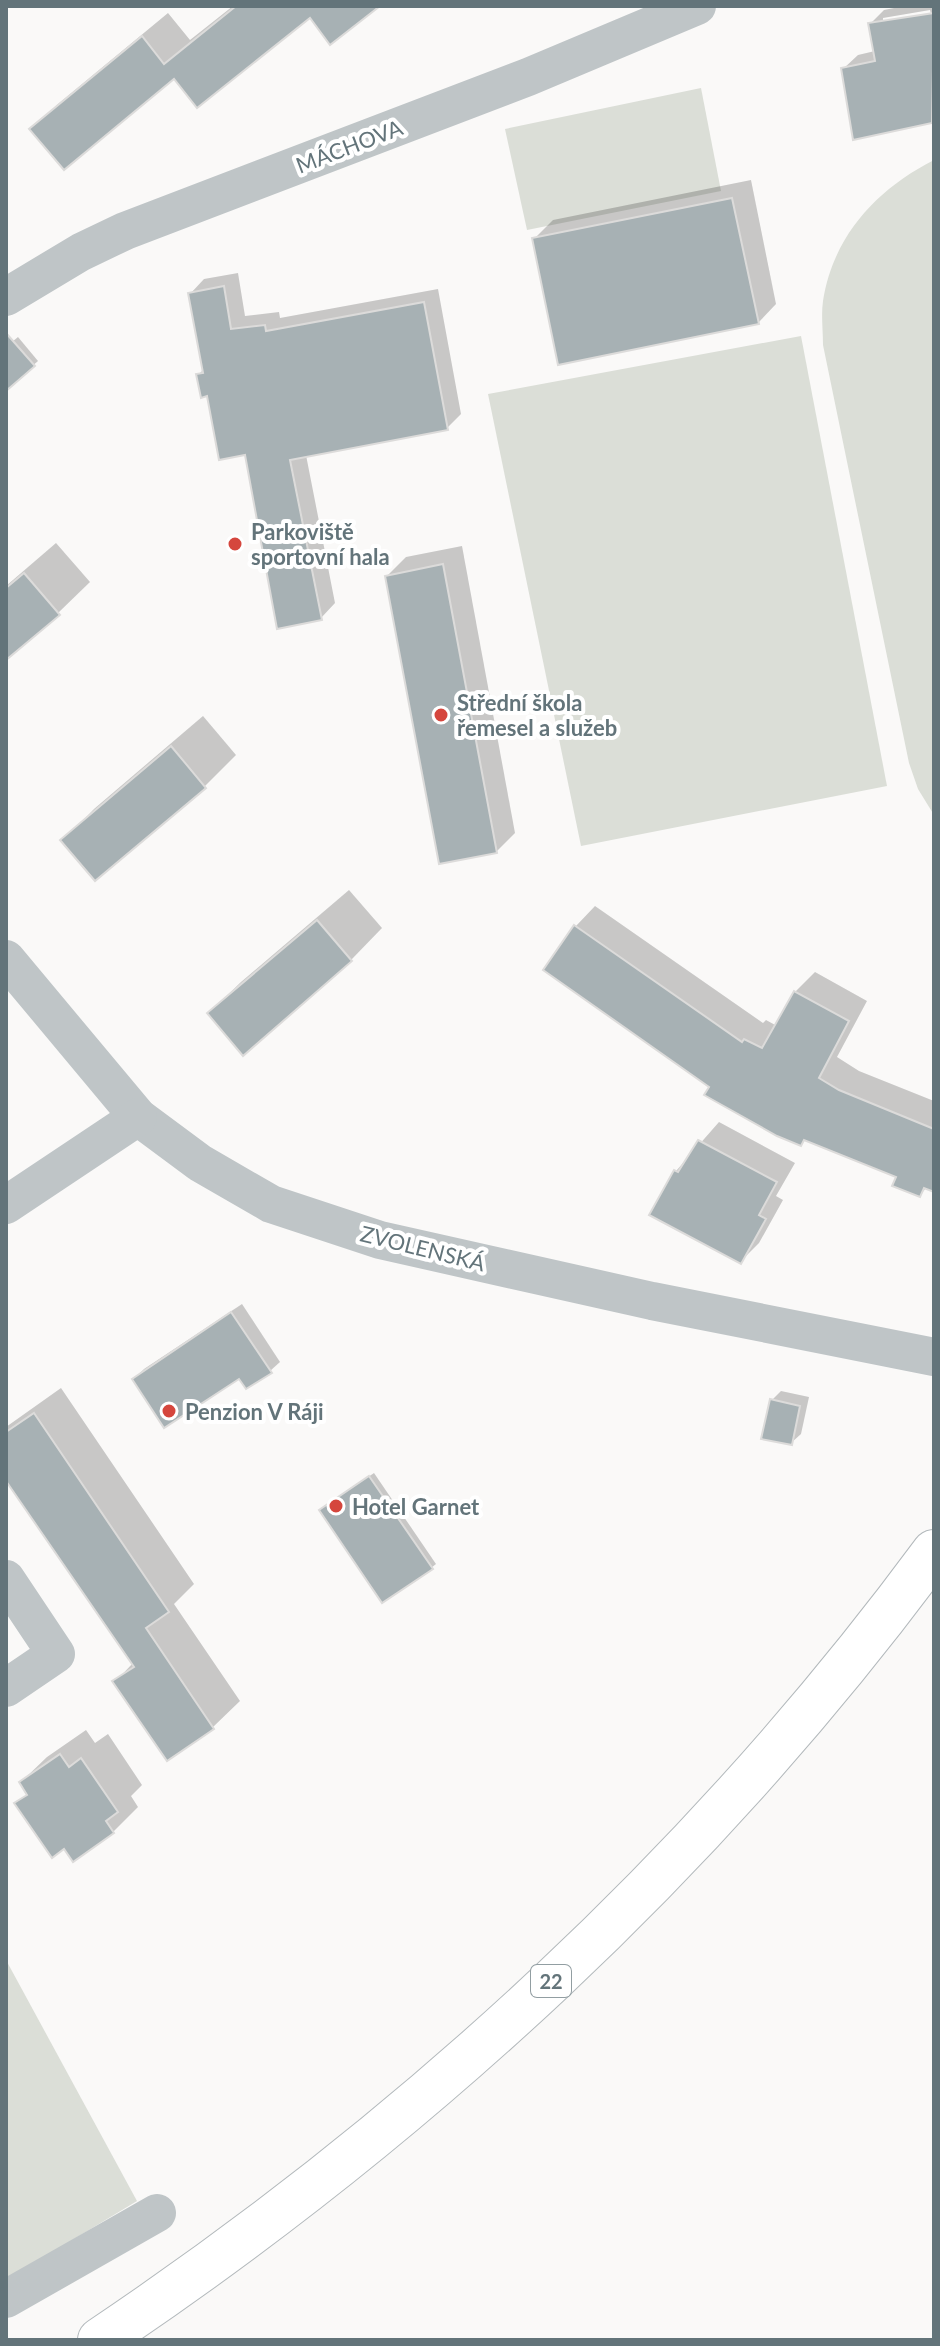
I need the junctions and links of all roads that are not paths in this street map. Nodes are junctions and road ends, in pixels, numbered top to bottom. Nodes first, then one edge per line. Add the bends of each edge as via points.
1 (697, 6) edge
2 (6, 297) edge
3 (6, 959) edge
4 (138, 1117) junction
5 (6, 1205) edge
6 (934, 1357) edge
7 (934, 1552) edge
8 (6, 1579) edge
9 (6, 1688) edge
10 (157, 2213) dead end
11 (6, 2299) edge
12 (100, 2340) edge

1 - 2 street, MÁCHOVA via 528,77 125,231
3 - 4 street, ZVOLENSKÁ
4 - 5 street
4 - 6 street, ZVOLENSKÁ via 200,1163 271,1204 380,1240
7 - 12 main road, 22 via 784,1741 649,1885 529,2002 345,2161
8 - 9 street via 56,1654
10 - 11 street

